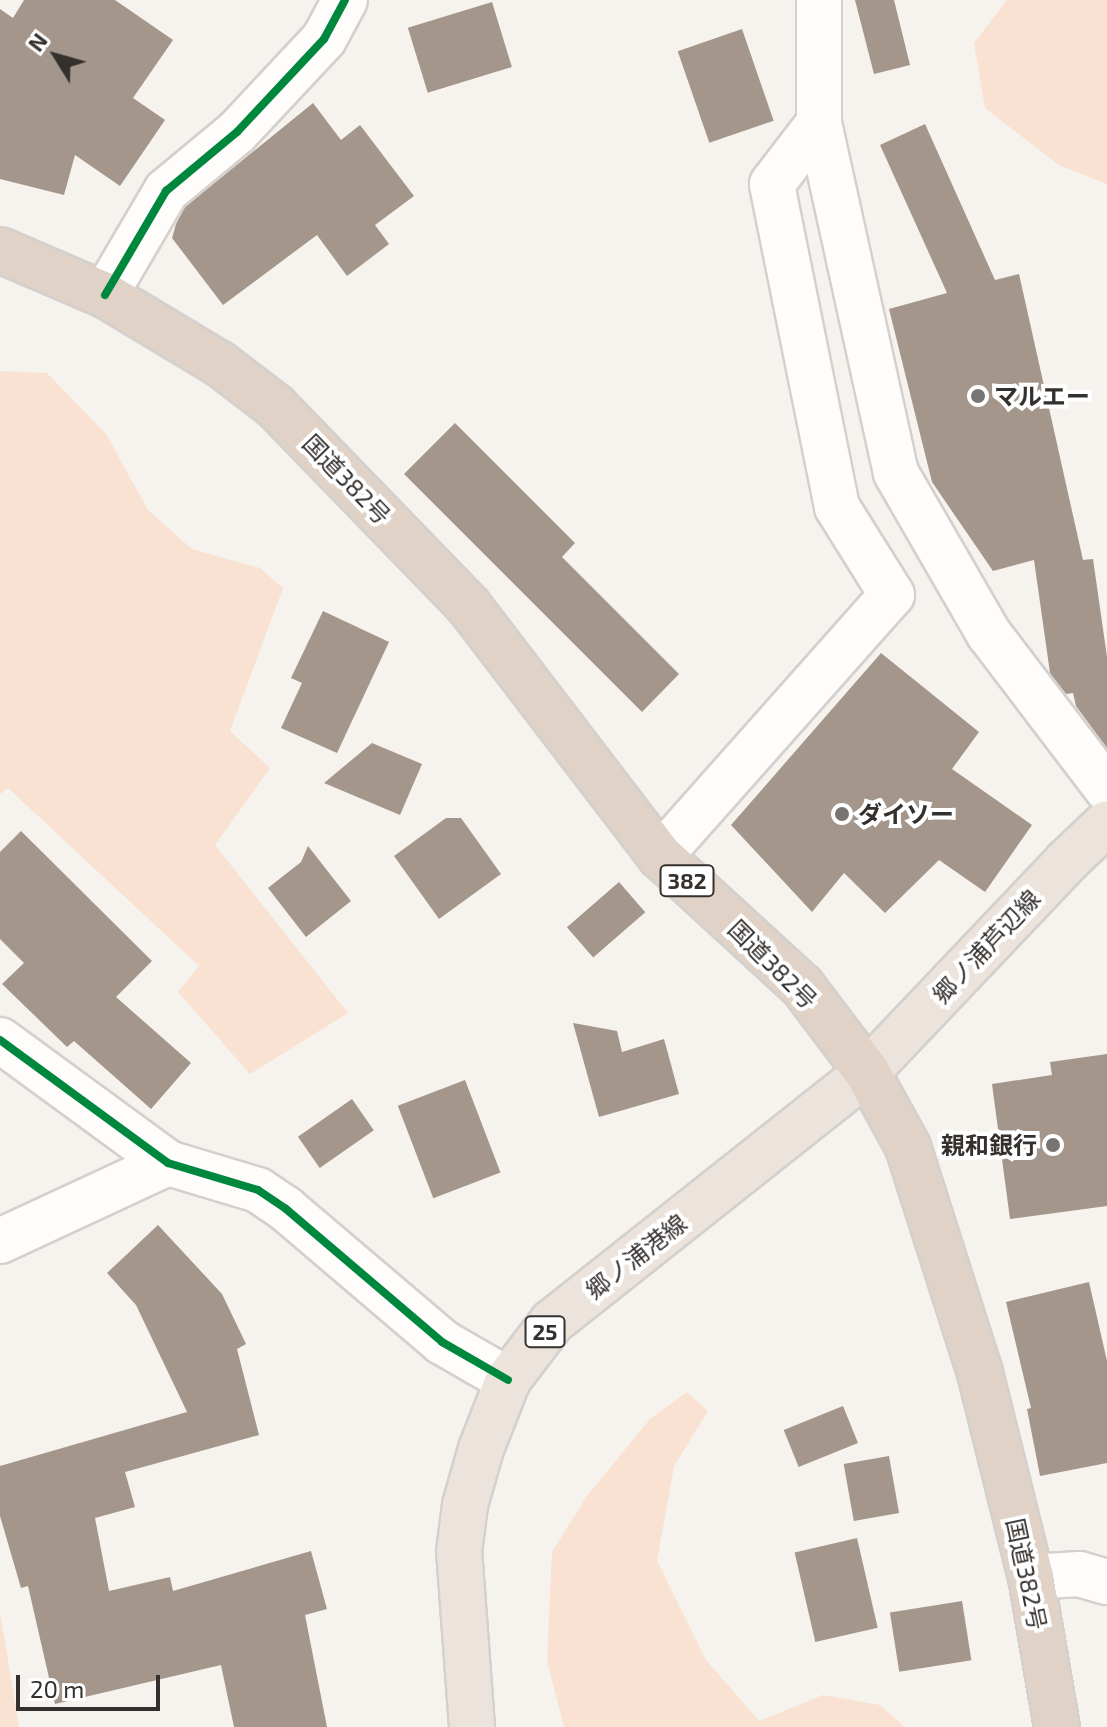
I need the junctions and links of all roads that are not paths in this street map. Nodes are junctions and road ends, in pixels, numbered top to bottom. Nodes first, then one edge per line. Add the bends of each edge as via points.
1 (819, 0) edge
2 (329, 6) edge
3 (819, 123) junction
4 (0, 250) edge
5 (105, 295) junction
6 (1107, 789) edge
7 (1107, 823) edge
8 (660, 856) junction
9 (0, 1040) edge
10 (867, 1072) junction
11 (168, 1163) junction
12 (0, 1241) edge
13 (508, 1380) junction
14 (1031, 1577) junction
15 (1107, 1582) edge
16 (472, 1727) edge
17 (1057, 1727) edge

1 - 3 street
2 - 5 street via 324,39 237,132 166,191
3 - 6 street via 896,473 989,634
3 - 8 street via 772,184 837,507 892,595
4 - 5 highway, 国道382号 / 382
5 - 8 highway, 国道382号 / 382 via 220,364 275,406 335,464 468,605
7 - 10 main road, 郷ノ浦芦辺線
8 - 10 highway, 国道382号 / 382 via 802,986
9 - 11 street
10 - 13 main road, 郷ノ浦港線 / 25 via 552,1322
10 - 14 highway, 国道382号 / 382 via 908,1147 980,1373
11 - 12 street
11 - 13 street via 258,1190 442,1342
13 - 16 main road, 郷ノ浦港線 / 25 via 469,1491 459,1552
14 - 15 street via 1079,1574
14 - 17 highway, 国道382号 / 382

